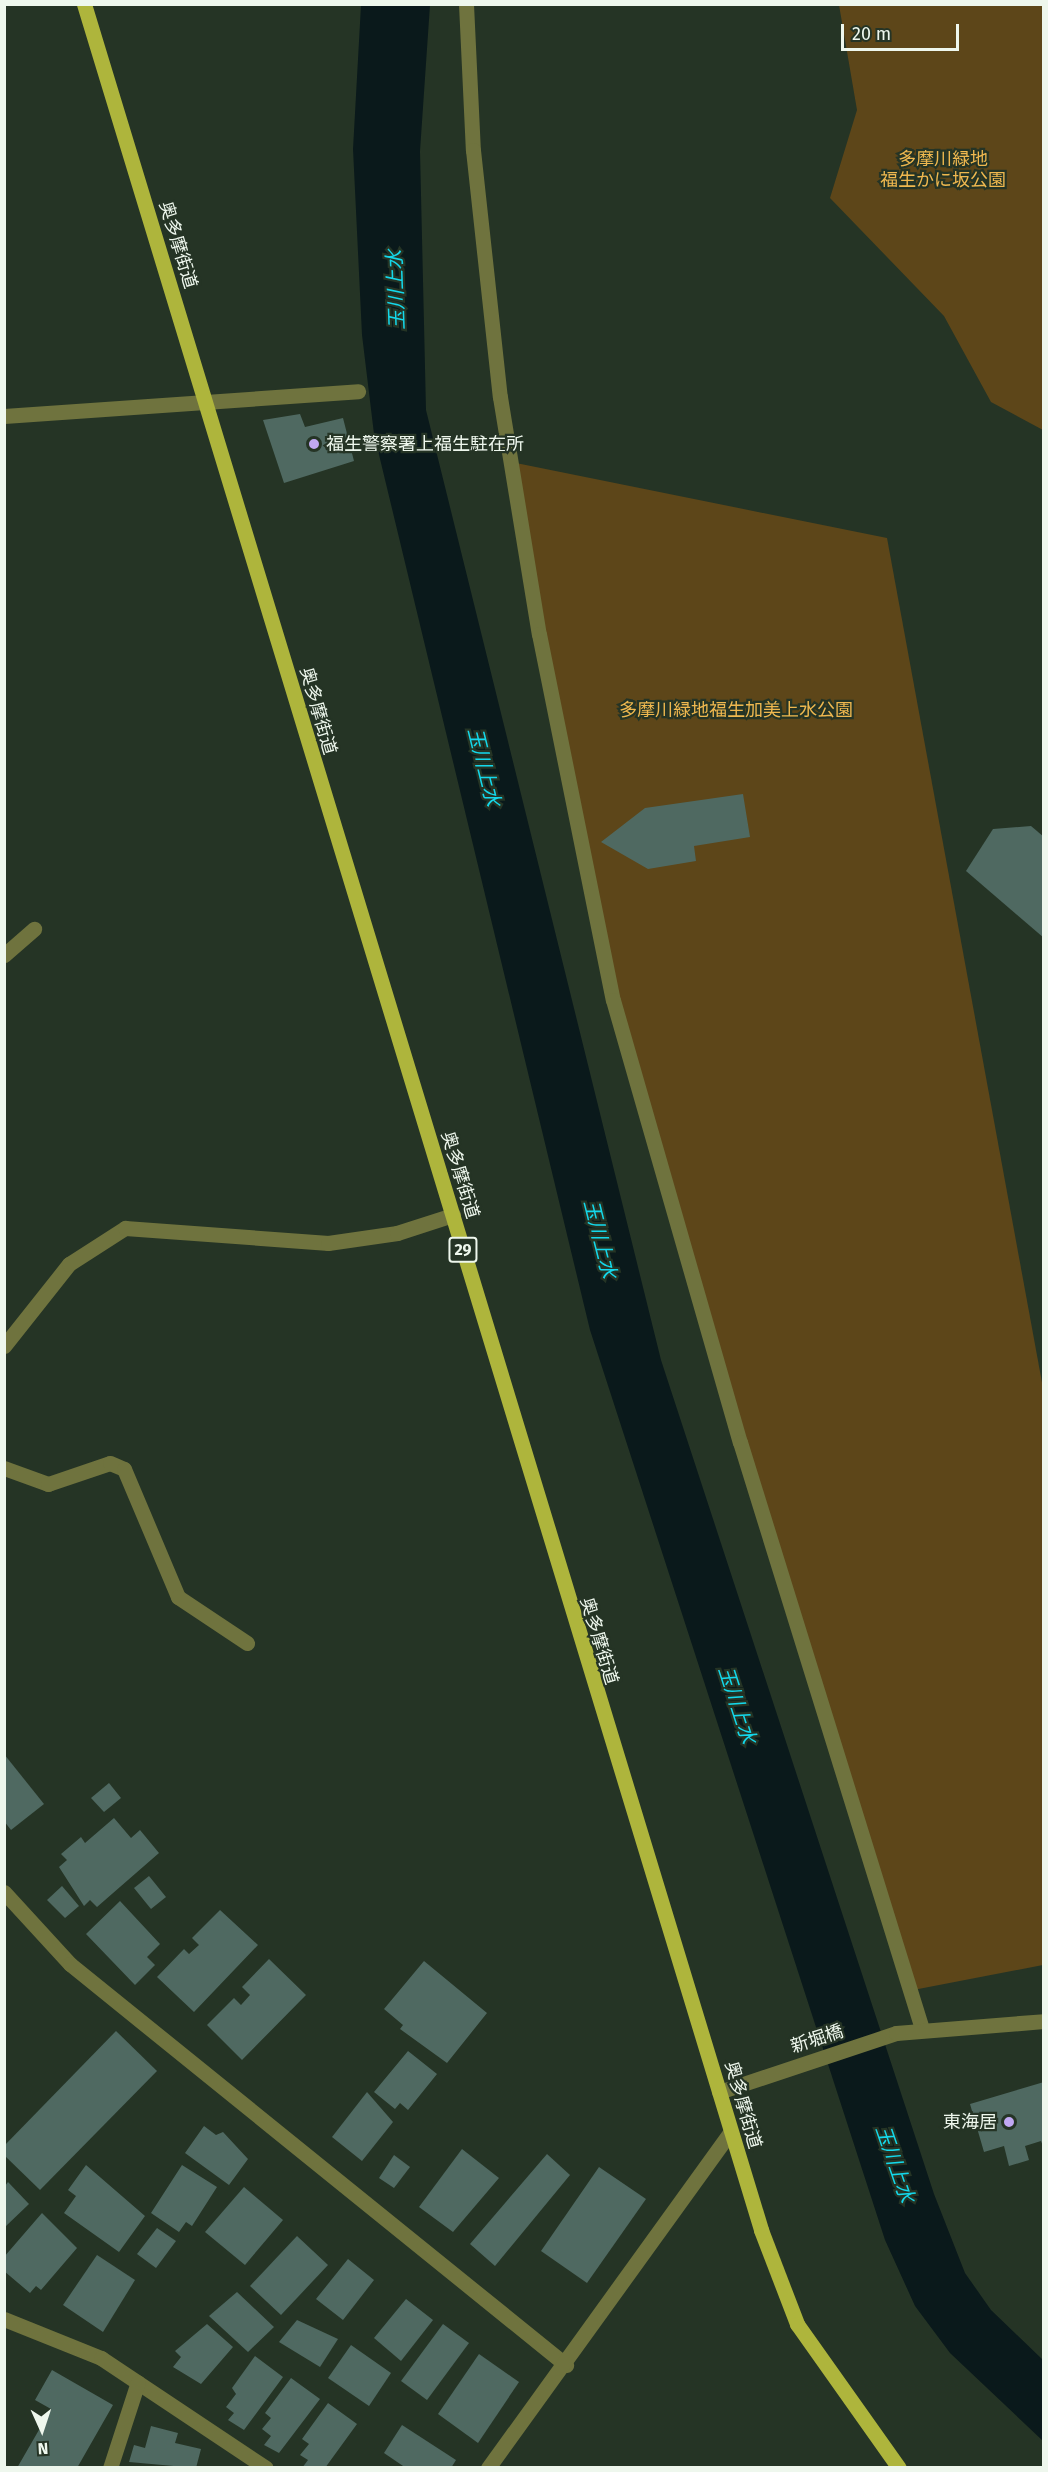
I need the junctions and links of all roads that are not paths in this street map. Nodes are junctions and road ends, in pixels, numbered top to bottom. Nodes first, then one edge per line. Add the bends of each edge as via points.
1 (84, 4) edge
2 (466, 4) edge
3 (358, 391) dead end
4 (206, 398) junction
5 (4, 416) edge
6 (34, 929) dead end
7 (4, 955) edge
8 (453, 1215) junction
9 (4, 1346) edge
10 (4, 1468) edge
11 (247, 1643) dead end
12 (4, 1892) edge
13 (1044, 2021) edge
14 (922, 2029) junction
15 (719, 2092) junction
16 (730, 2133) junction
17 (4, 2319) edge
18 (566, 2364) junction
19 (138, 2382) junction
20 (110, 2468) edge
21 (266, 2468) edge
22 (488, 2468) edge
23 (900, 2468) edge

1 - 4 main road, 奥多摩街道 / 29
2 - 14 street via 471,129 500,397 541,645 613,999 740,1442
3 - 4 street
4 - 5 street
4 - 8 main road, 奥多摩街道 / 29
6 - 7 street
8 - 9 street via 397,1233 328,1243 126,1228 69,1264
8 - 15 main road, 奥多摩街道 / 29
10 - 11 street via 48,1484 110,1463 124,1469 178,1597
12 - 18 street via 70,1964
13 - 14 street, 新堀橋
14 - 15 street, 新堀橋 via 896,2033
15 - 16 main road, 奥多摩街道 / 29
16 - 18 street
16 - 23 main road, 奥多摩街道 / 29 via 797,2324
17 - 19 street via 101,2358
18 - 22 street
19 - 20 street
19 - 21 street

